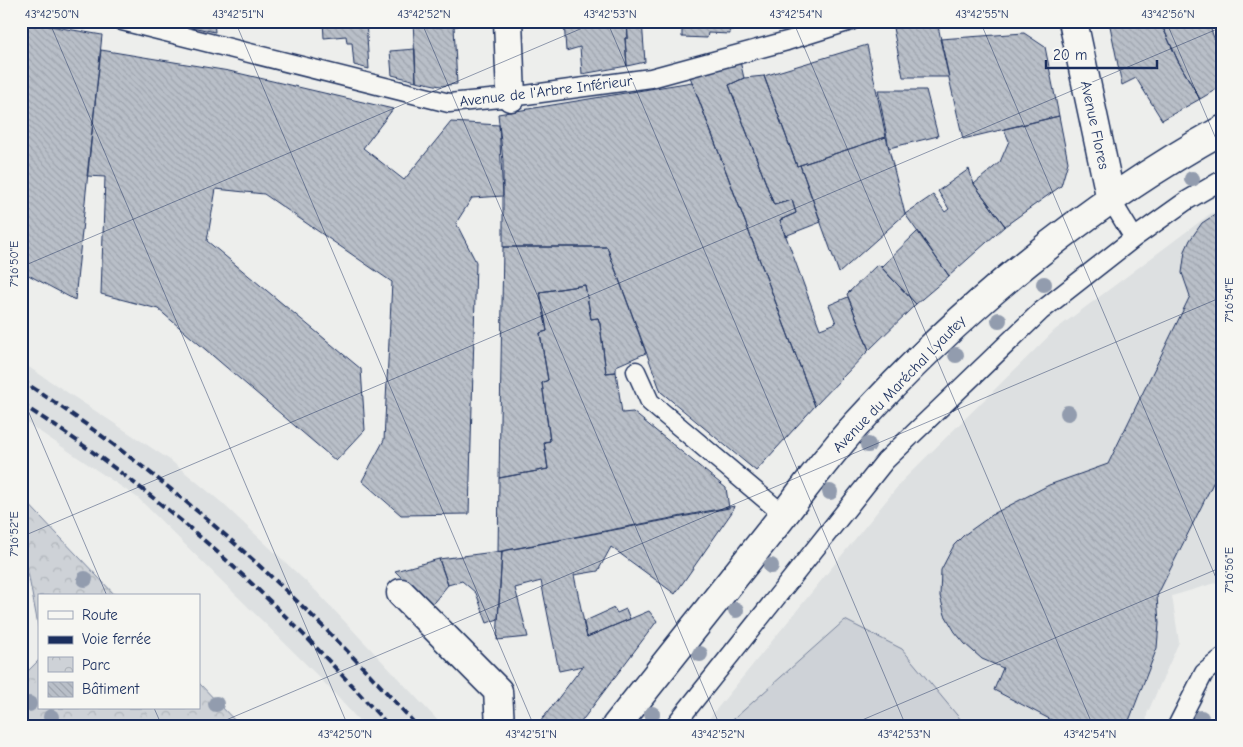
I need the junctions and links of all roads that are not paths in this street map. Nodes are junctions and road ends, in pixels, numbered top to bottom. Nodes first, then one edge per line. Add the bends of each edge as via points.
1 (122, 21) edge
2 (508, 21) edge
3 (851, 21) edge
4 (1073, 21) edge
5 (511, 97) junction
6 (1222, 130) edge
7 (1222, 180) edge
8 (1111, 200) junction
9 (1134, 238) junction
10 (636, 371) dead end
11 (784, 515) junction
12 (401, 594) dead end
13 (1222, 658) edge
14 (500, 726) edge
15 (616, 726) edge
16 (674, 726) edge
17 (1177, 726) edge

1 - 5 lane, Avenue de l'Arbre Inférieur via 449,103
2 - 5 main road
3 - 5 lane, Avenue de l'Arbre Inférieur via 787,42 651,78
4 - 8 main road, Avenue Flores
6 - 8 main road, Avenue du Maréchal Lyautey via 1176,155
7 - 9 lane
8 - 9 lane
8 - 11 main road, Avenue du Maréchal Lyautey via 968,312 855,426
9 - 16 lane via 1041,311 885,461
10 - 11 lane via 650,402
11 - 15 main road, Avenue du Maréchal Lyautey
12 - 14 main road via 498,692
13 - 17 lane via 1204,673

